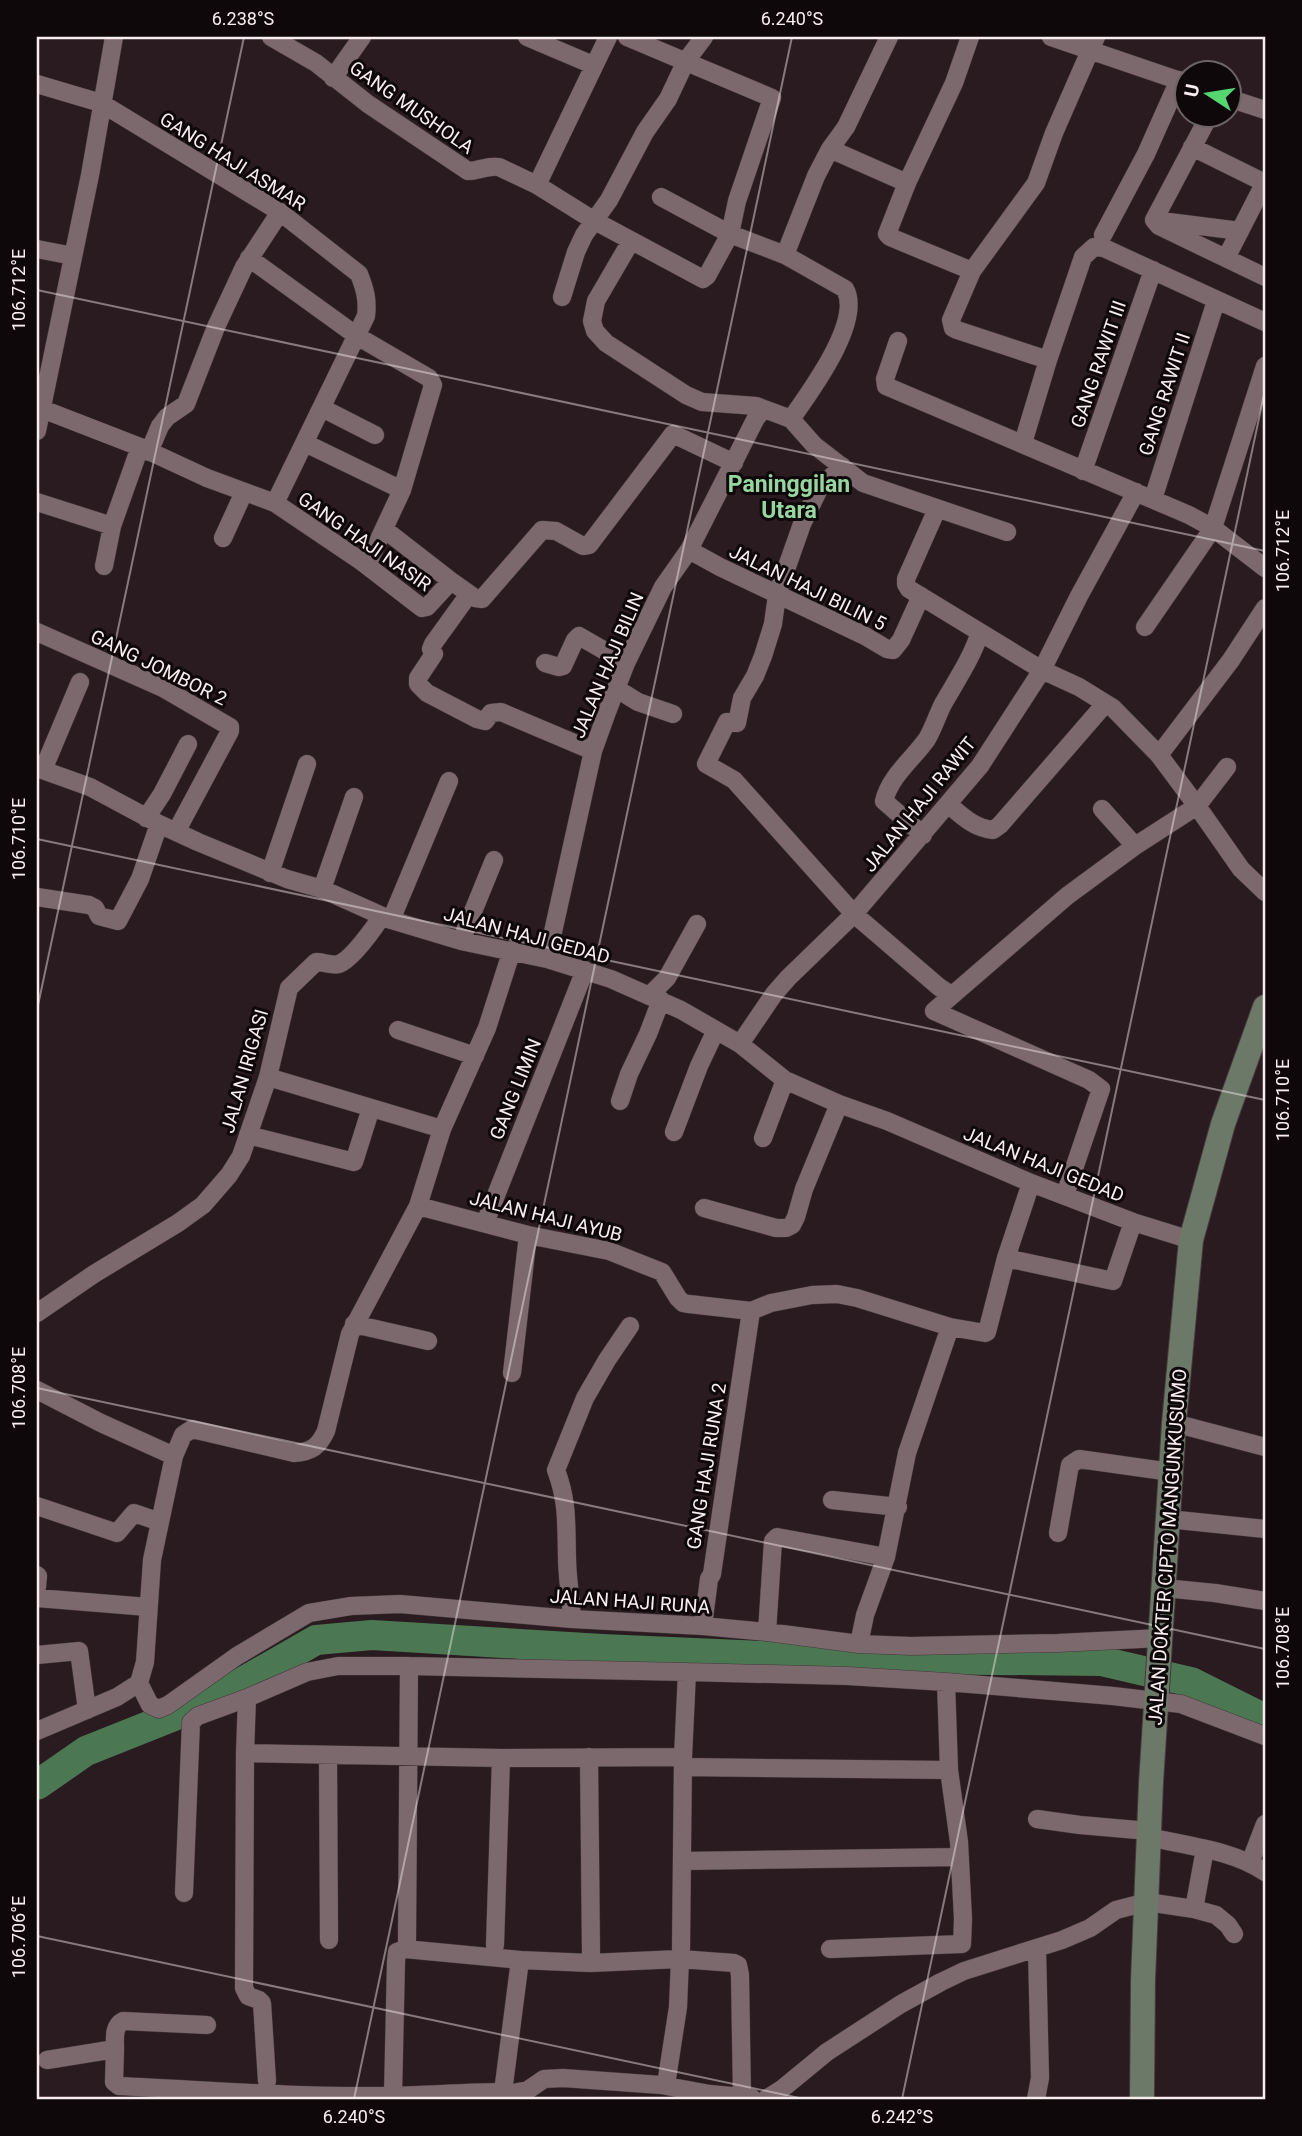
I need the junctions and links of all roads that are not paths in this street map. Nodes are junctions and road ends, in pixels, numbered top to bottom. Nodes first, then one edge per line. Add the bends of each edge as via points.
1 (114, 37) edge
2 (271, 37) edge
3 (362, 37) edge
4 (527, 37) edge
5 (608, 37) edge
6 (627, 37) edge
7 (704, 37) edge
8 (889, 37) edge
9 (970, 37) edge
10 (1051, 37) edge
11 (1092, 43) edge
12 (686, 61) junction
13 (593, 65) junction
14 (1172, 76) edge
15 (332, 78) junction
16 (37, 84) edge
17 (101, 103) junction
18 (1172, 103) edge
19 (1242, 103) edge
20 (1265, 110) edge
21 (1201, 130) edge
22 (1192, 147) junction
23 (830, 149) junction
24 (906, 183) junction
25 (1265, 183) edge
26 (537, 185) junction
27 (661, 197) dead end
28 (280, 212) junction
29 (593, 220) junction
30 (1154, 220) junction
31 (1240, 231) junction
32 (730, 234) junction
33 (1103, 236) dead end
34 (631, 241) junction
35 (37, 249) edge
36 (73, 256) junction
37 (785, 256) junction
38 (249, 258) junction
39 (1226, 258) junction
40 (972, 271) junction
41 (1153, 271) junction
42 (1265, 277) edge
43 (562, 297) dead end
44 (1216, 301) junction
45 (1265, 322) edge
46 (357, 337) junction
47 (898, 341) dead end
48 (1048, 360) junction
49 (1265, 366) edge
50 (43, 369) edge
51 (322, 408) junction
52 (42, 410) junction
53 (763, 410) junction
54 (791, 419) junction
55 (37, 431) edge
56 (375, 435) dead end
57 (305, 443) junction
58 (1023, 443) junction
59 (144, 450) junction
60 (734, 463) junction
61 (842, 466) junction
62 (1083, 471) junction
63 (402, 490) junction
64 (244, 492) junction
65 (1136, 492) junction
66 (1153, 499) junction
67 (37, 502) edge
68 (275, 503) junction
69 (937, 509) junction
70 (112, 526) junction
71 (1213, 528) junction
72 (384, 529) junction
73 (1007, 532) dead end
74 (223, 538) dead end
75 (689, 550) junction
76 (367, 565) junction
77 (104, 566) dead end
78 (1265, 568) edge
79 (451, 581) junction
80 (470, 594) junction
81 (777, 594) junction
82 (921, 596) junction
83 (1265, 608) edge
84 (1145, 626) dead end
85 (37, 632) edge
86 (980, 632) junction
87 (545, 663) dead end
88 (626, 663) junction
89 (1042, 670) junction
90 (80, 682) dead end
91 (617, 689) junction
92 (1105, 704) junction
93 (673, 714) dead end
94 (188, 744) dead end
95 (593, 751) junction
96 (1159, 755) junction
97 (307, 764) dead end
98 (1227, 768) dead end
99 (40, 769) edge
100 (449, 782) dead end
101 (354, 797) dead end
102 (947, 804) junction
103 (1197, 806) junction
104 (1102, 810) dead end
105 (152, 821) junction
106 (176, 832) junction
107 (923, 835) junction
108 (1135, 846) junction
109 (494, 860) dead end
110 (270, 873) junction
111 (322, 889) junction
112 (1265, 892) edge
113 (37, 897) edge
114 (853, 914) junction
115 (387, 918) junction
116 (696, 924) dead end
117 (461, 940) junction
118 (512, 950) junction
119 (547, 959) junction
120 (585, 971) junction
121 (951, 995) junction
122 (655, 998) junction
123 (1265, 1007) edge
124 (398, 1030) dead end
125 (716, 1030) junction
126 (740, 1044) junction
127 (475, 1056) junction
128 (268, 1077) junction
129 (785, 1080) junction
130 (620, 1101) dead end
131 (839, 1104) junction
132 (372, 1108) junction
133 (442, 1129) junction
134 (674, 1132) dead end
135 (248, 1135) junction
136 (763, 1138) dead end
137 (1031, 1183) junction
138 (1065, 1195) junction
139 (418, 1206) junction
140 (704, 1208) dead end
141 (1133, 1222) junction
142 (485, 1223) junction
143 (528, 1235) junction
144 (1191, 1240) junction
145 (1006, 1258) junction
146 (751, 1311) junction
147 (37, 1314) edge
148 (354, 1324) junction
149 (630, 1326) dead end
150 (950, 1327) junction
151 (428, 1341) dead end
152 (512, 1373) dead end
153 (37, 1390) edge
154 (1174, 1423) junction
155 (1265, 1447) edge
156 (174, 1456) junction
157 (1171, 1472) junction
158 (832, 1500) dead end
159 (37, 1506) edge
160 (898, 1507) junction
161 (1168, 1519) junction
162 (160, 1522) junction
163 (1265, 1528) edge
164 (1058, 1533) dead end
165 (886, 1557) junction
166 (37, 1575) edge
167 (37, 1587) edge
168 (1164, 1588) junction
169 (37, 1598) edge
170 (1265, 1601) edge
171 (148, 1607) junction
172 (572, 1619) junction
173 (703, 1626) junction
174 (766, 1632) junction
175 (859, 1644) junction
176 (1160, 1648) junction
177 (37, 1655) edge
178 (409, 1666) junction
179 (687, 1671) junction
180 (946, 1682) junction
181 (139, 1683) junction
182 (1157, 1692) junction
183 (247, 1698) junction
184 (87, 1710) junction
185 (37, 1731) edge
186 (1265, 1736) edge
187 (245, 1753) junction
188 (328, 1756) junction
189 (408, 1756) junction
190 (589, 1757) junction
191 (501, 1758) junction
192 (683, 1762) junction
193 (949, 1770) junction
194 (1037, 1819) dead end
195 (1265, 1824) edge
196 (1149, 1834) junction
197 (1205, 1849) junction
198 (960, 1857) junction
199 (683, 1861) junction
200 (1258, 1867) edge
201 (184, 1893) dead end
202 (1147, 1902) junction
203 (1194, 1909) junction
204 (1234, 1934) dead end
205 (329, 1940) dead end
206 (407, 1941) dead end
207 (495, 1945) dead end
208 (1037, 1948) junction
209 (830, 1949) dead end
210 (591, 1953) dead end
211 (681, 1954) junction
212 (520, 1960) junction
213 (207, 2025) dead end
214 (115, 2049) junction
215 (47, 2060) dead end
216 (267, 2081) dead end
217 (666, 2085) junction
218 (503, 2092) junction
219 (469, 2095) edge
220 (393, 2096) junction
221 (710, 2097) edge
222 (751, 2098) edge
223 (766, 2099) edge
224 (1036, 2099) edge
225 (1142, 2099) edge

1 - 17 street
2 - 15 street, GANG MUSHOLA via 316,63
3 - 15 street
4 - 13 street
5 - 13 street
6 - 12 street
7 - 12 street
8 - 23 street via 846,127
9 - 24 street via 954,83
10 - 11 street
11 - 14 street
11 - 40 street via 1036,183
12 - 29 street via 609,200
12 - 32 street via 772,98
13 - 26 street
15 - 26 street, GANG MUSHOLA via 468,171 499,167
16 - 17 street, GANG HAJI ASMAR
17 - 28 street, GANG HAJI ASMAR
17 - 36 street
18 - 33 street
19 - 20 street
21 - 22 street
22 - 25 street
22 - 30 street
23 - 24 street
23 - 37 street
24 - 40 street via 887,234
25 - 31 street
26 - 29 street, GANG MUSHOLA
27 - 32 street
28 - 38 street
28 - 46 street, GANG HAJI ASMAR via 359,274 368,304
29 - 34 street, GANG MUSHOLA
29 - 43 street via 576,252
30 - 31 street
30 - 39 street
31 - 39 street
32 - 34 street, GANG MUSHOLA via 703,279
32 - 37 street
34 - 53 street via 596,301 595,331 686,395 702,402
35 - 36 street
36 - 50 street
37 - 54 street via 845,289 850,306 827,368
38 - 46 street
38 - 59 street via 186,404 167,417
39 - 42 street
40 - 48 street via 951,320 953,328
41 - 44 street
41 - 48 street via 1094,247 1083,257
41 - 62 street, GANG RAWIT III
44 - 45 street
44 - 66 street, GANG RAWIT II
46 - 51 street, GANG HAJI ASMAR
46 - 63 street via 429,378 433,385
47 - 58 street via 886,386
48 - 58 street
49 - 71 street
50 - 52 street
51 - 56 street
51 - 57 street, GANG HAJI ASMAR
52 - 55 street
52 - 59 street, GANG HAJI NASIR
53 - 54 street
53 - 60 street, JALAN HAJI BILIN
54 - 61 street via 814,445
57 - 63 street
57 - 68 street, GANG HAJI ASMAR
58 - 62 street
59 - 64 street, GANG HAJI NASIR
59 - 70 street
60 - 75 street, JALAN HAJI BILIN
60 - 80 street via 674,434 589,545 556,531 541,530 482,599
61 - 69 street via 863,483
61 - 81 street via 819,489
62 - 65 street
63 - 72 street
64 - 68 street, GANG HAJI NASIR
64 - 74 street
65 - 66 street
65 - 89 street, JALAN HAJI RAWIT
66 - 71 street
67 - 70 street
68 - 76 street, GANG HAJI NASIR
69 - 73 street
69 - 82 street via 906,579 909,589
70 - 77 street
71 - 78 street
71 - 84 street
72 - 76 street
72 - 79 street
75 - 81 street, JALAN HAJI BILIN 5
75 - 88 street, JALAN HAJI BILIN via 663,587
76 - 79 street, GANG HAJI NASIR via 422,608
79 - 80 street, GANG HAJI NASIR
80 - 95 street via 433,644 434,654 418,684 477,719 501,712
81 - 82 street, JALAN HAJI BILIN 5 via 893,650
81 - 114 street via 773,624 737,723 727,722 706,764 734,779
82 - 86 street
83 - 96 street
85 - 106 street, GANG JOMBOR 2 via 163,688 230,727
86 - 89 street
86 - 107 street via 937,722 884,801
87 - 88 street via 563,666 579,636
88 - 91 street, JALAN HAJI BILIN
89 - 92 street
89 - 102 street, JALAN HAJI RAWIT via 980,766
90 - 99 street
91 - 93 street
91 - 95 street, JALAN HAJI BILIN
92 - 96 street
92 - 102 street via 993,831 970,823
94 - 105 street
95 - 119 street, JALAN HAJI BILIN
96 - 103 street
97 - 110 street
98 - 103 street
99 - 105 street, JALAN HAJI GEDAD via 90,787
100 - 115 street, JALAN IRIGASI
101 - 111 street
102 - 107 street, JALAN HAJI RAWIT
103 - 108 street
103 - 112 street via 1241,869
104 - 108 street
105 - 106 street, JALAN HAJI GEDAD
105 - 113 street via 140,879 118,921 99,916 89,905
106 - 110 street, JALAN HAJI GEDAD
107 - 114 street, JALAN HAJI RAWIT
108 - 121 street via 1067,896
109 - 117 street
110 - 111 street, JALAN HAJI GEDAD
111 - 115 street, JALAN HAJI GEDAD
114 - 121 street
114 - 126 street, JALAN HAJI RAWIT via 774,994
115 - 117 street, JALAN HAJI GEDAD
115 - 128 street, JALAN IRIGASI via 342,962 314,963 289,988
116 - 122 street
117 - 118 street, JALAN HAJI GEDAD
118 - 119 street, JALAN HAJI GEDAD
118 - 127 street
119 - 120 street, JALAN HAJI GEDAD
120 - 122 street, JALAN HAJI GEDAD
120 - 142 street, GANG LIMIN
121 - 138 street via 934,1012 1101,1089
122 - 125 street, JALAN HAJI GEDAD
122 - 130 street via 648,1034
123 - 144 main road, JALAN DOKTER CIPTO MANGUNKUSUMO via 1223,1124
124 - 127 street
125 - 126 street, JALAN HAJI GEDAD
125 - 134 street
126 - 129 street, JALAN HAJI GEDAD
127 - 133 street
128 - 132 street
128 - 135 street, JALAN IRIGASI
129 - 131 street, JALAN HAJI GEDAD
129 - 136 street
131 - 137 street, JALAN HAJI GEDAD
131 - 140 street via 792,1224 786,1228 767,1226
132 - 133 street
132 - 135 street via 354,1162
133 - 139 street
135 - 147 street, JALAN IRIGASI via 229,1175 203,1205
137 - 138 street, JALAN HAJI GEDAD
137 - 145 street, JALAN HAJI AYUB
138 - 141 street, JALAN HAJI GEDAD
139 - 142 street, JALAN HAJI AYUB
139 - 148 street
141 - 144 street, JALAN HAJI GEDAD
141 - 145 street via 1113,1281
142 - 143 street, JALAN HAJI AYUB
143 - 146 street, JALAN HAJI AYUB via 610,1251 658,1270 683,1303
143 - 152 street
144 - 154 main road, JALAN DOKTER CIPTO MANGUNKUSUMO
145 - 150 street, JALAN HAJI AYUB via 987,1332
146 - 150 street, JALAN HAJI AYUB via 771,1303 837,1294
146 - 173 street, GANG HAJI RUNA 2
148 - 151 street
148 - 156 street via 326,1431 315,1448 294,1453 192,1429 183,1435
149 - 172 street via 585,1398 556,1470 568,1518
150 - 160 street via 907,1453
153 - 156 street
154 - 155 street
154 - 157 main road, JALAN DOKTER CIPTO MANGUNKUSUMO
156 - 162 street
157 - 161 main road, JALAN DOKTER CIPTO MANGUNKUSUMO
157 - 164 street via 1086,1458 1075,1461 1070,1465
158 - 160 street
159 - 162 street via 117,1533 134,1513
160 - 165 street
161 - 163 street
161 - 168 main road, JALAN DOKTER CIPTO MANGUNKUSUMO
162 - 171 street
165 - 174 street via 776,1537
165 - 175 street
166 - 167 street
168 - 170 street
168 - 176 main road, JALAN DOKTER CIPTO MANGUNKUSUMO
169 - 171 street
171 - 181 street
172 - 173 street, JALAN HAJI RUNA
172 - 181 street, JALAN HAJI RUNA via 400,1604 351,1606 309,1613 159,1709 150,1705
173 - 174 street, JALAN HAJI RUNA
174 - 175 street, JALAN HAJI RUNA
175 - 176 street, JALAN HAJI RUNA
176 - 182 main road, JALAN DOKTER CIPTO MANGUNKUSUMO
177 - 184 street via 79,1651
178 - 179 street
178 - 183 street via 323,1668
178 - 189 street
179 - 180 street
179 - 192 street
180 - 182 street
180 - 193 street
181 - 184 street
182 - 186 street
182 - 196 main road, JALAN DOKTER CIPTO MANGUNKUSUMO
183 - 187 street
183 - 201 street via 191,1722
184 - 185 street
187 - 188 street
187 - 216 street via 244,1988 248,1996 262,2003
188 - 189 street
188 - 205 street
189 - 191 street
189 - 206 street
190 - 191 street
190 - 192 street
190 - 210 street
191 - 207 street
192 - 193 street
192 - 199 street
193 - 198 street
194 - 196 street
195 - 200 street
196 - 197 street
196 - 202 main road, JALAN DOKTER CIPTO MANGUNKUSUMO
197 - 200 street
197 - 203 street
198 - 199 street
198 - 209 street via 961,1945
199 - 211 street
202 - 203 street
202 - 208 street via 1116,1910 1090,1928
202 - 225 main road, JALAN DOKTER CIPTO MANGUNKUSUMO
203 - 204 street via 1216,1915
208 - 223 street via 964,1971 931,1988 827,2052
208 - 224 street via 1040,2078
211 - 212 street via 590,1963
211 - 217 street
211 - 222 street via 738,1965
212 - 218 street
212 - 220 street via 405,1949 397,1952
213 - 214 street via 123,2021 116,2028
214 - 215 street
214 - 220 street via 114,2082 119,2086
217 - 218 street via 564,2078 544,2079 528,2090
217 - 221 street
218 - 219 street
219 - 220 street
221 - 222 street

